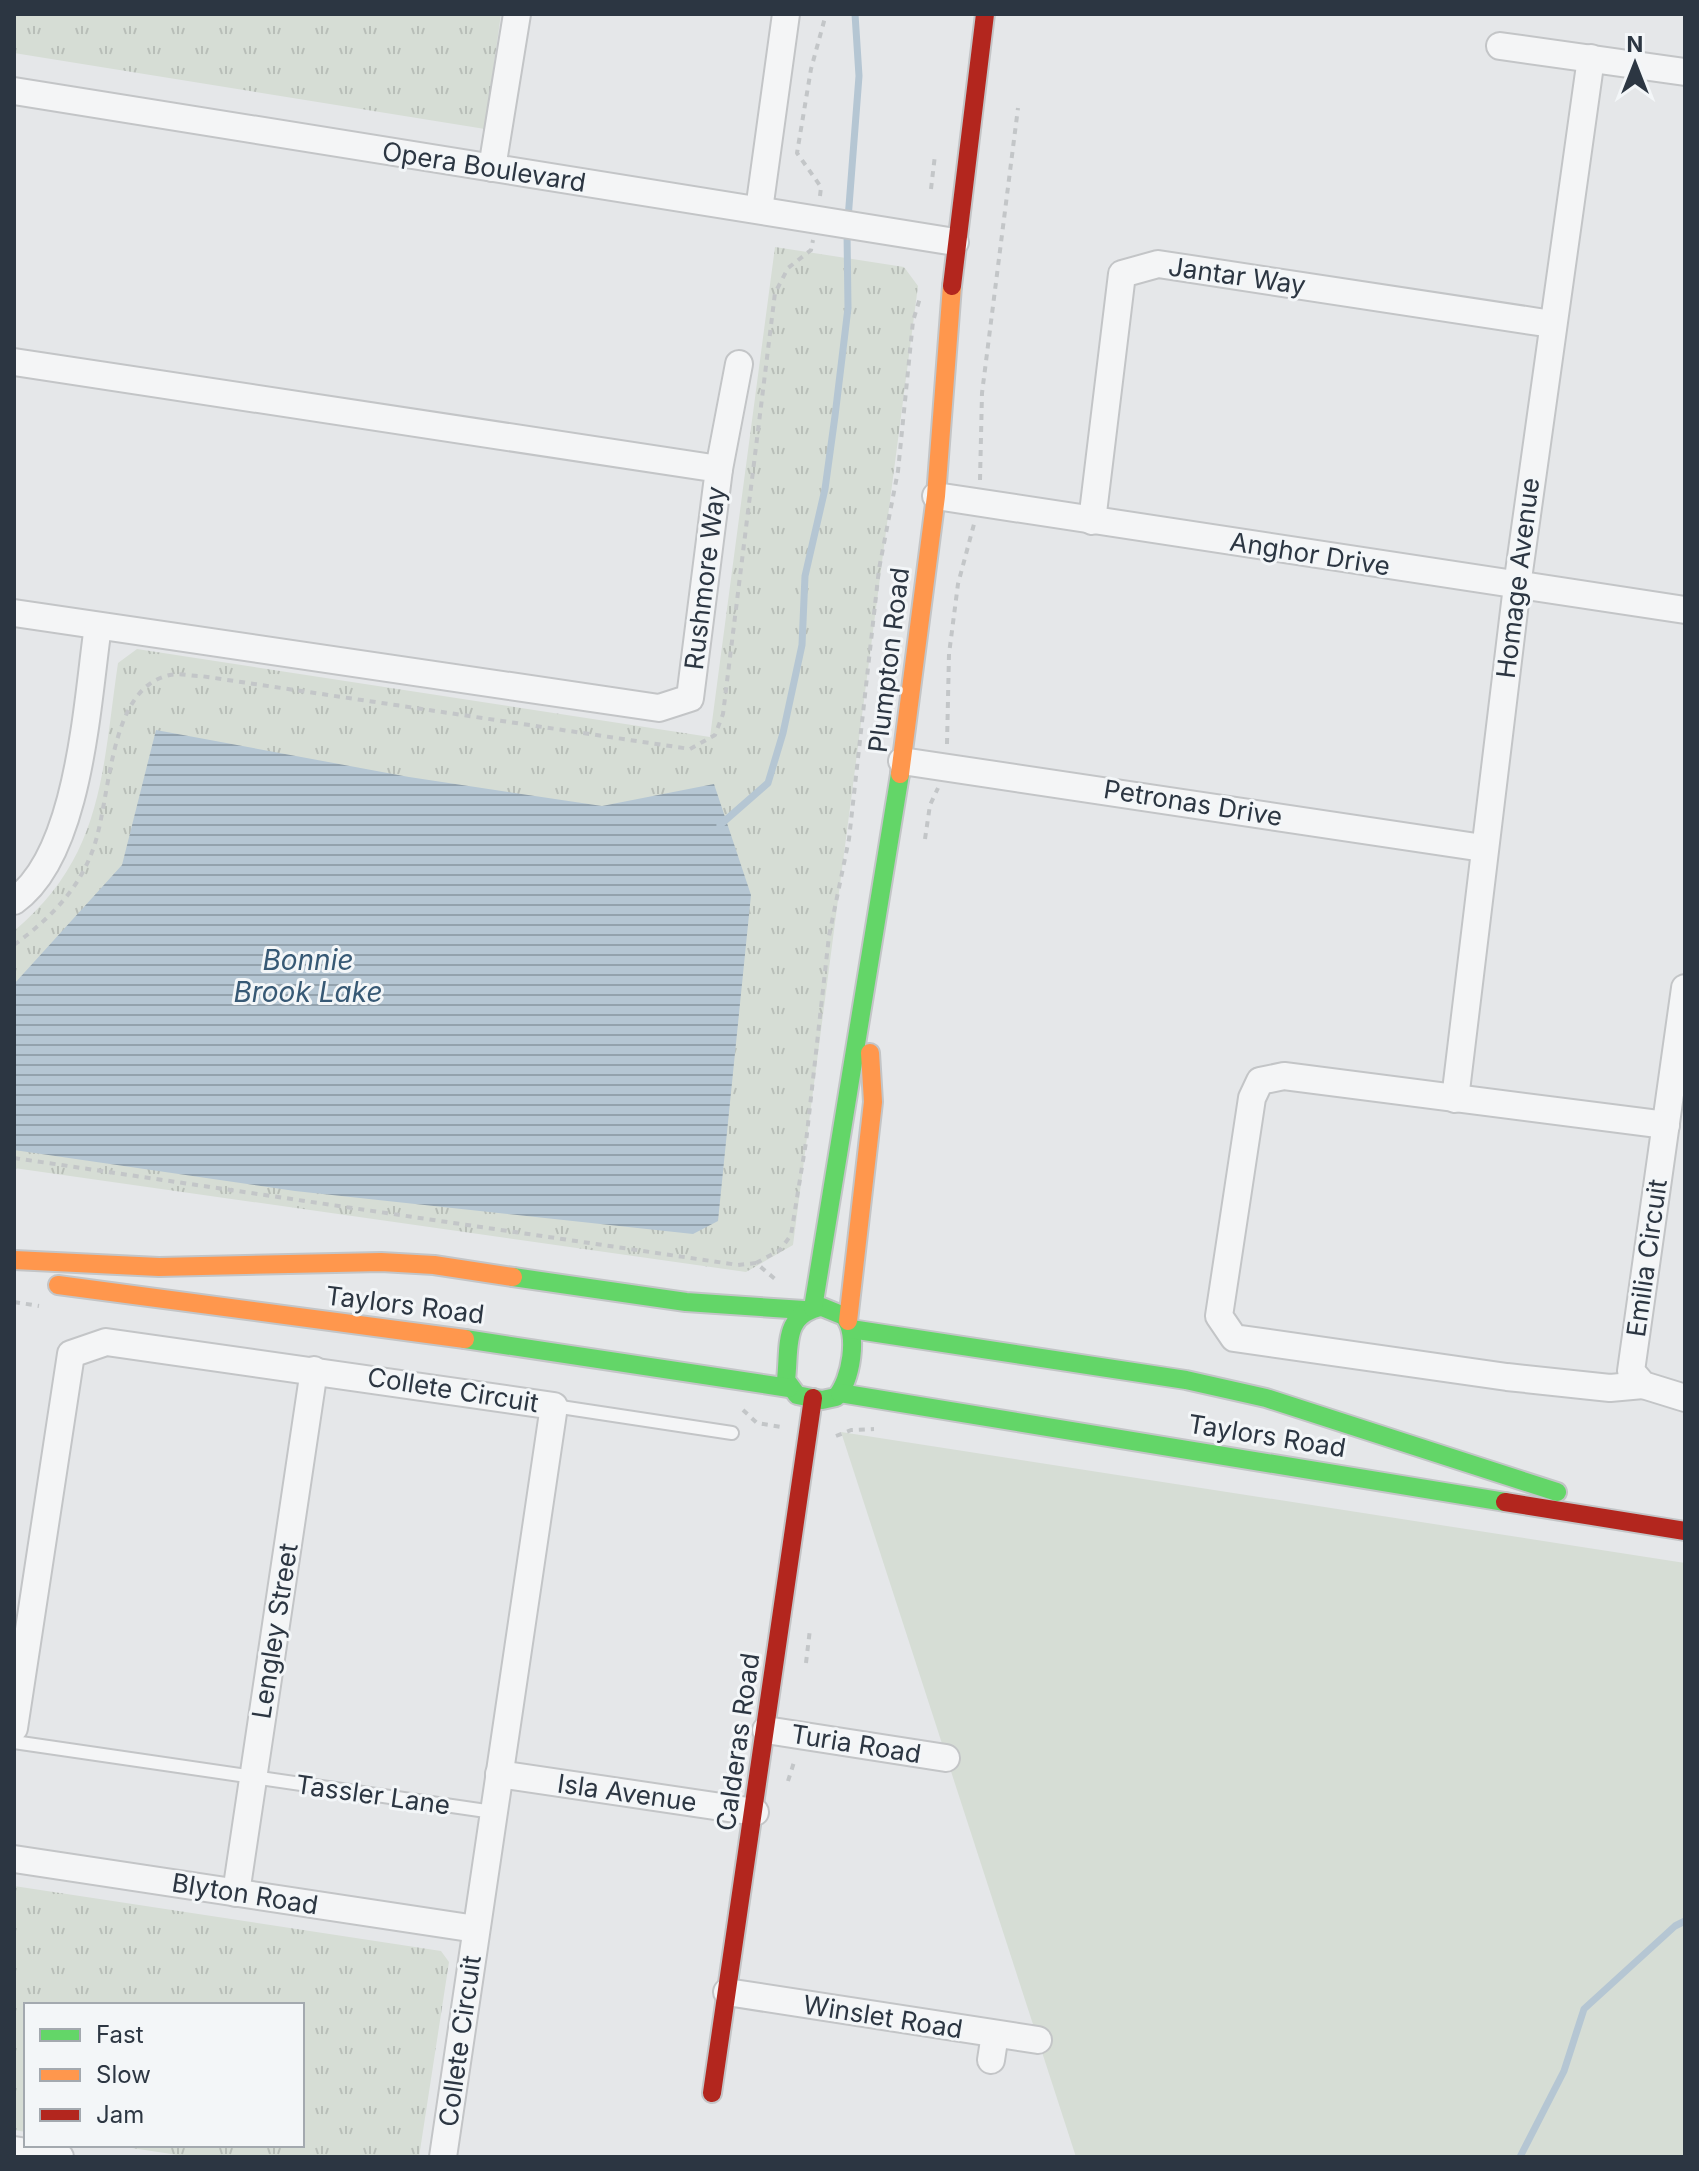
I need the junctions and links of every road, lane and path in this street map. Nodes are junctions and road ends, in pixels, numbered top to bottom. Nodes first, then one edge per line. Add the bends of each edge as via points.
1 (517, 14) edge
2 (786, 14) edge
3 (826, 14) edge
4 (985, 14) edge
5 (1500, 46) dead end
6 (1591, 58) junction
7 (1685, 72) edge
8 (14, 91) edge
9 (1018, 108) dead end
10 (937, 144) dead end
11 (492, 168) junction
12 (759, 210) junction
13 (816, 219) junction
14 (927, 237) junction
15 (955, 242) junction
16 (921, 286) dead end
17 (1552, 324) junction
18 (767, 359) dead end
19 (14, 362) edge
20 (739, 364) dead end
21 (719, 469) junction
22 (936, 496) junction
23 (977, 503) junction
24 (1092, 521) junction
25 (1517, 586) junction
26 (1685, 610) edge
27 (14, 613) edge
28 (98, 626) junction
29 (902, 761) junction
30 (944, 765) junction
31 (925, 839) dead end
32 (1483, 848) junction
33 (14, 901) edge
34 (867, 984) junction
35 (1685, 988) edge
36 (1455, 1099) junction
37 (1666, 1125) junction
38 (14, 1158) edge
39 (14, 1260) edge
40 (756, 1263) junction
41 (780, 1283) dead end
42 (45, 1284) dead end
43 (808, 1309) junction
44 (850, 1325) junction
45 (314, 1370) junction
46 (1643, 1385) junction
47 (789, 1388) junction
48 (840, 1393) junction
49 (813, 1398) junction
50 (1685, 1398) edge
51 (554, 1406) junction
52 (861, 1430) dead end
53 (732, 1433) dead end
54 (836, 1437) dead end
55 (1619, 1520) junction
56 (1685, 1531) edge
57 (14, 1728) edge
58 (766, 1730) junction
59 (14, 1742) edge
60 (946, 1758) dead end
61 (499, 1774) junction
62 (253, 1777) junction
63 (493, 1812) junction
64 (755, 1812) junction
65 (14, 1859) edge
66 (236, 1893) junction
67 (476, 1929) junction
68 (727, 1992) junction
69 (1038, 2040) dead end
70 (712, 2093) dead end
71 (14, 2150) edge
72 (60, 2157) edge
73 (443, 2157) edge

1 - 11 street
2 - 12 street
3 - 13 path via 797,153 821,187
4 - 15 street, Plumpton Road
5 - 6 street
6 - 7 street
6 - 17 street, Homage Avenue
8 - 11 street, Opera Boulevard
9 - 23 path via 982,393 983,465
10 - 14 path
11 - 12 street, Opera Boulevard
12 - 13 street, Opera Boulevard
13 - 14 street, Opera Boulevard
13 - 18 path via 811,250 788,268 775,293
14 - 15 street, Opera Boulevard
15 - 22 street, Plumpton Road
16 - 40 path via 791,1235 780,1250
17 - 24 street, Jantar Way via 1158,264 1122,274
17 - 25 street, Homage Avenue
19 - 21 street, Rushmore Way
20 - 21 street
21 - 28 street, Rushmore Way via 690,698 659,708
22 - 23 street, Anghor Drive
22 - 29 street, Plumpton Road
23 - 24 street, Anghor Drive
23 - 30 path via 949,654
24 - 25 street, Anghor Drive
25 - 26 street, Anghor Drive
25 - 32 street, Homage Avenue
27 - 28 street
28 - 33 street via 69,812 54,850
29 - 30 street, Petronas Drive
29 - 34 street, Plumpton Road
30 - 31 path
30 - 32 street, Petronas Drive
32 - 36 street, Homage Avenue
34 - 43 street, Plumpton Road
34 - 44 street via 873,1102
35 - 37 street, Emilia Circuit
36 - 37 street
36 - 46 street via 1284,1076 1260,1081 1252,1098 1219,1316 1234,1338 1507,1377 1610,1388
37 - 46 street, Emilia Circuit via 1631,1371
38 - 40 path via 723,1263
39 - 43 street via 159,1267 434,1265 686,1302
40 - 41 path
42 - 47 street, Taylors Road via 554,1351
43 - 44 street via 833,1310
43 - 47 street via 792,1324
44 - 48 street via 847,1373
44 - 55 street via 1266,1398 1554,1492
45 - 51 street, Collete Circuit
45 - 57 street, Collete Circuit via 106,1342 71,1354
45 - 62 street, Lengley Street
46 - 50 street
47 - 49 street
48 - 49 street via 830,1399
48 - 55 street, Taylors Road
49 - 58 street, Calderas Road
51 - 53 lane
51 - 61 street, Collete Circuit
52 - 54 path
55 - 56 street, Taylors Road
58 - 60 street, Turia Road
58 - 64 street, Calderas Road
59 - 62 lane, Tassler Lane
61 - 63 street, Collete Circuit
61 - 64 street, Isla Avenue
62 - 63 lane, Tassler Lane
62 - 66 street, Lengley Street
63 - 67 street, Collete Circuit
64 - 68 street, Calderas Road
65 - 66 street, Blyton Road
66 - 67 street, Blyton Road
67 - 73 street, Collete Circuit
68 - 69 street, Winslet Road via 993,2047
68 - 70 street, Calderas Road
71 - 72 street

